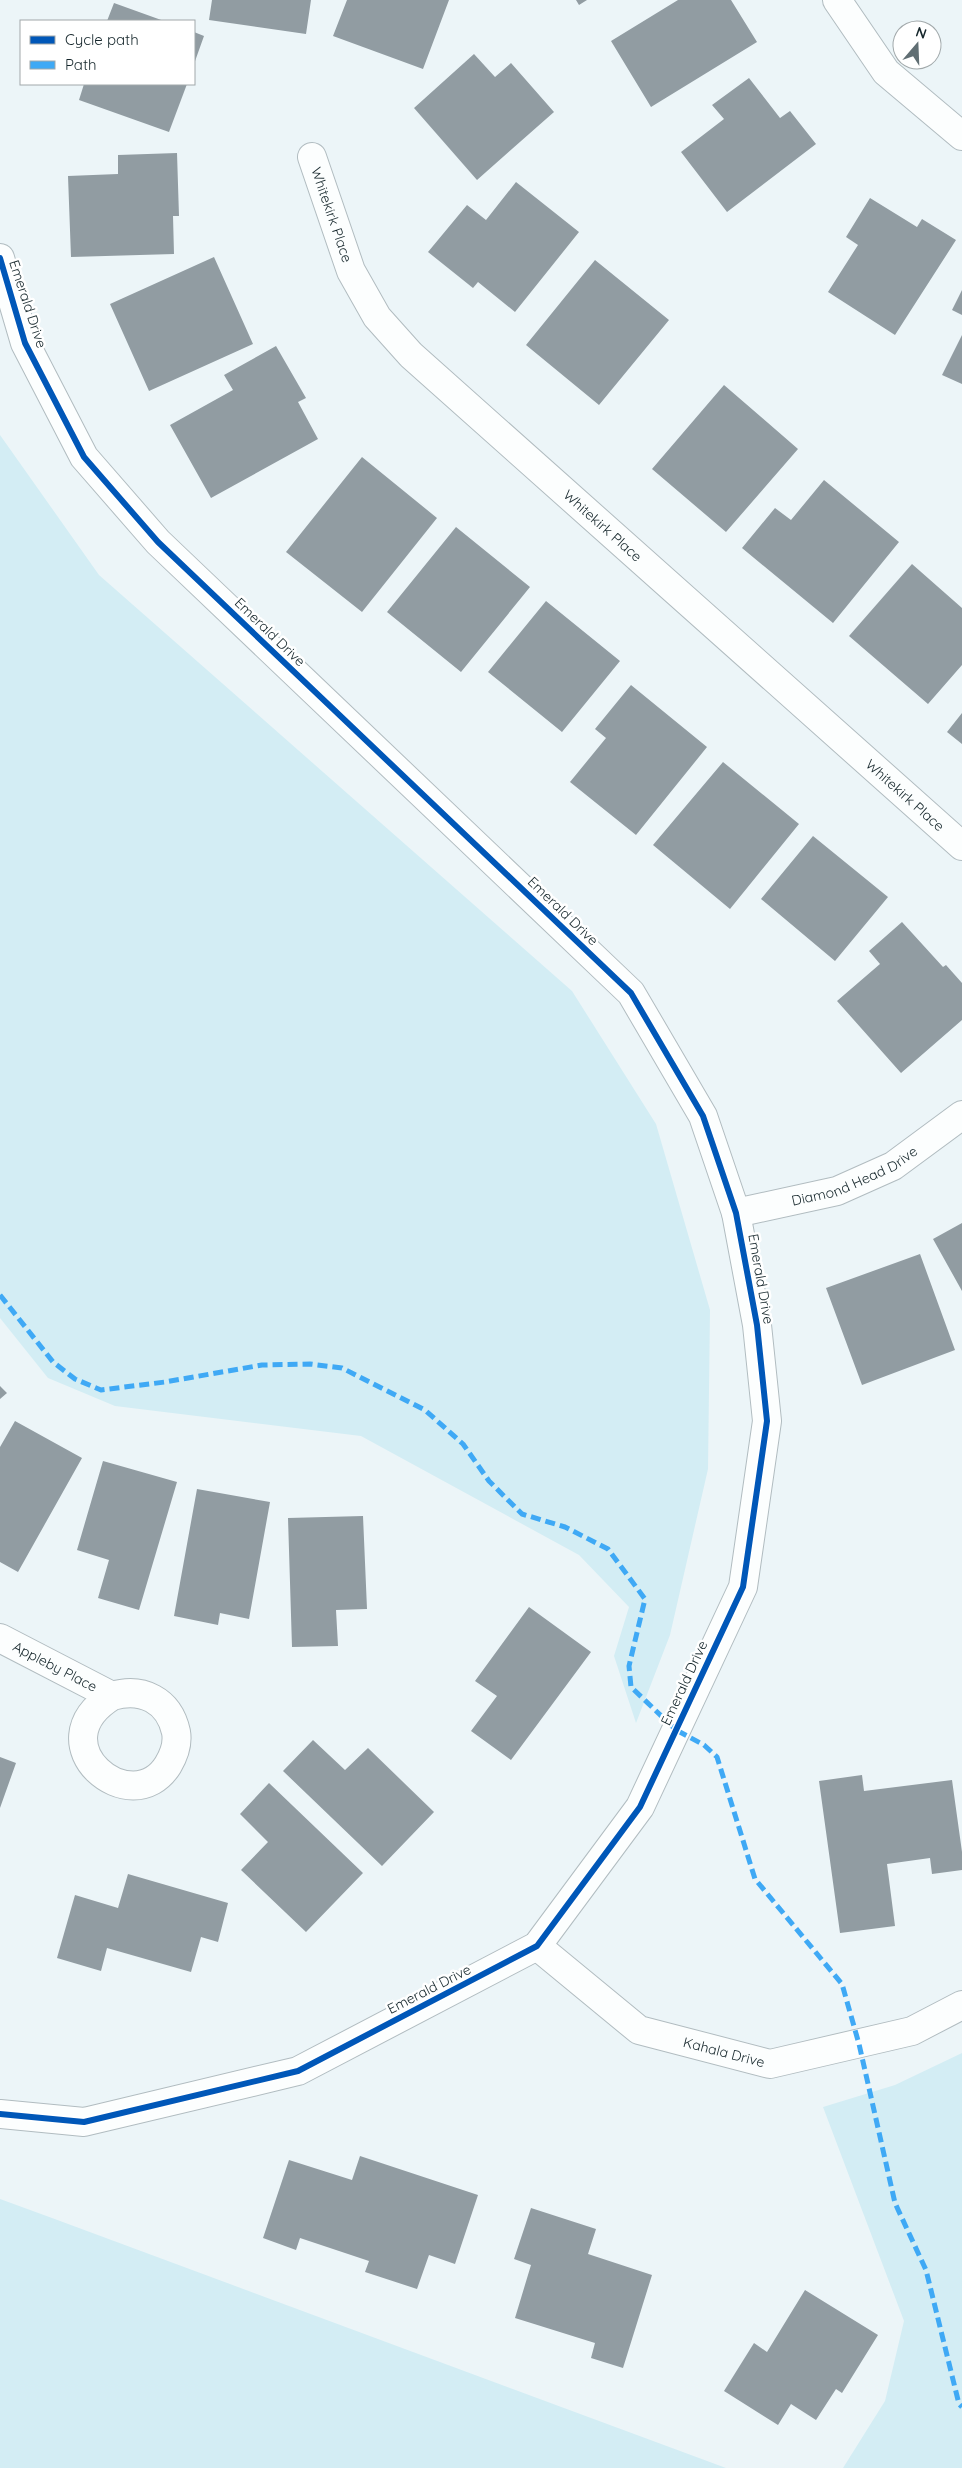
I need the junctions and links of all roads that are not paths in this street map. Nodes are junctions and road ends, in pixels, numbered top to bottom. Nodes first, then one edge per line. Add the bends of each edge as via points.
1 (836, 0) edge
2 (962, 136) edge
3 (312, 157) dead end
4 (0, 258) edge
5 (962, 846) edge
6 (962, 1115) edge
7 (736, 1213) junction
8 (0, 1638) edge
9 (112, 1696) dead end
10 (537, 1946) junction
11 (962, 2005) edge
12 (0, 2114) edge

1 - 2 street via 886,72
3 - 5 street, Whitekirk Place via 351,271 377,317 411,355
4 - 7 street, Emerald Drive via 25,343 84,456 158,542 631,993 703,1116
6 - 7 street, Diamond Head Drive via 894,1166 845,1187
7 - 10 street, Emerald Drive via 757,1325 767,1421 743,1587 640,1807
8 - 9 street, Appleby Place
10 - 11 street, Kahala Drive via 639,2030 770,2064 912,2031
10 - 12 street, Emerald Drive via 298,2071 84,2122

